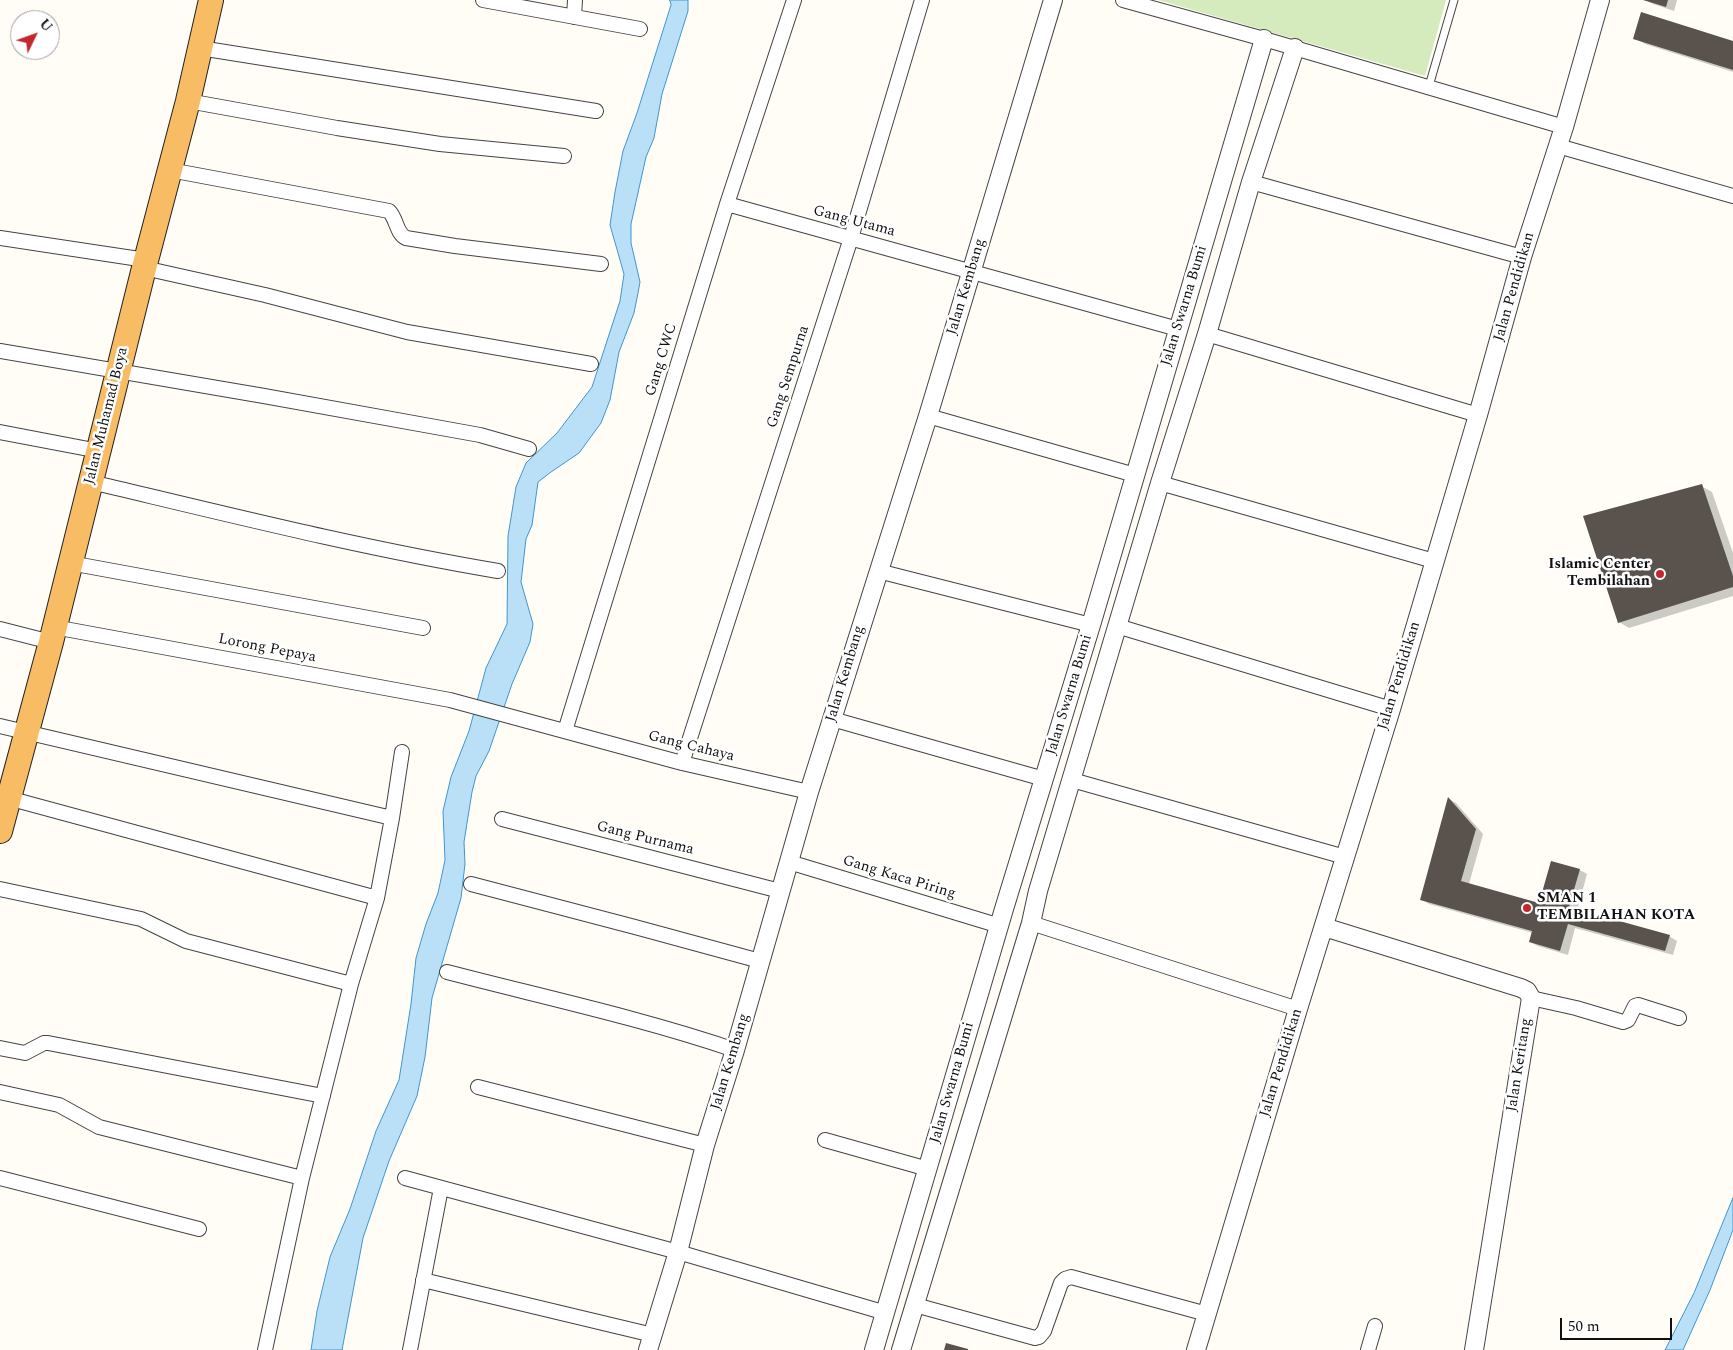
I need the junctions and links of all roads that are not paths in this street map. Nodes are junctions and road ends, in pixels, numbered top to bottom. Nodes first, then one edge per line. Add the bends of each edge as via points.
1 (211, 0) edge
2 (483, 0) edge
3 (575, 0) edge
4 (794, 0) edge
5 (922, 0) edge
6 (1052, 0) edge
7 (1454, 0) edge
8 (1600, 0) edge
9 (1129, 1) edge
10 (574, 17) junction
11 (640, 29) dead end
12 (1264, 39) junction
13 (200, 48) junction
14 (1294, 48) junction
15 (1429, 86) junction
16 (188, 101) junction
17 (596, 111) dead end
18 (1564, 127) junction
19 (1558, 146) junction
20 (564, 156) dead end
21 (170, 170) junction
22 (1251, 182) junction
23 (1733, 196) edge
24 (727, 204) junction
25 (0, 238) edge
26 (851, 238) junction
27 (1201, 253) junction
28 (1522, 258) junction
29 (1228, 262) junction
30 (145, 264) junction
31 (601, 264) dead end
32 (973, 271) junction
33 (1178, 329) junction
34 (1207, 334) junction
35 (0, 351) edge
36 (591, 364) dead end
37 (118, 372) junction
38 (1478, 415) junction
39 (928, 416) junction
40 (0, 432) edge
41 (529, 449) dead end
42 (99, 450) junction
43 (1135, 475) junction
44 (91, 482) junction
45 (1160, 483) junction
46 (1434, 561) junction
47 (70, 563) junction
48 (498, 571) dead end
49 (878, 571) junction
50 (1101, 591) junction
51 (1126, 598) junction
52 (1091, 625) junction
53 (1117, 626) junction
54 (423, 628) dead end
55 (0, 629) edge
56 (53, 634) junction
57 (1391, 709) junction
58 (502, 714) joint
59 (832, 719) junction
60 (0, 726) edge
61 (565, 731) junction
62 (27, 732) junction
63 (402, 752) dead end
64 (682, 763) junction
65 (1044, 779) junction
66 (1072, 780) junction
67 (809, 792) junction
68 (8, 798) junction
69 (392, 818) junction
70 (502, 819) dead end
71 (0, 831) edge
72 (1345, 857) junction
73 (788, 862) junction
74 (471, 884) dead end
75 (1011, 884) junction
76 (0, 889) edge
77 (780, 891) junction
78 (1038, 891) junction
79 (377, 898) junction
80 (1031, 923) junction
81 (1000, 926) junction
82 (1324, 927) junction
83 (760, 961) junction
84 (446, 972) dead end
85 (351, 984) junction
86 (1531, 998) junction
87 (1298, 1009) junction
88 (1679, 1018) dead end
89 (0, 1048) edge
90 (735, 1050) junction
91 (478, 1087) dead end
92 (0, 1092) edge
93 (323, 1096) junction
94 (825, 1140) dead end
95 (706, 1145) junction
96 (928, 1169) junction
97 (0, 1178) edge
98 (302, 1178) junction
99 (405, 1178) dead end
100 (441, 1188) junction
101 (200, 1229) dead end
102 (678, 1252) junction
103 (423, 1280) junction
104 (915, 1305) junction
105 (886, 1313) junction
106 (1207, 1314) junction
107 (1375, 1326) dead end
108 (651, 1343) edge
109 (266, 1350) edge
110 (410, 1350) edge
111 (874, 1350) edge
112 (901, 1350) edge
113 (1196, 1350) edge
114 (1368, 1350) edge
115 (1474, 1350) edge

1 - 13 highway, Jalan Muhamad Boya
2 - 10 street
3 - 10 street
4 - 24 street, Gang CWC
5 - 26 street, Gang Sempurna
6 - 32 street, Jalan Kembang
7 - 15 lane
8 - 18 street, Jalan Pendidikan
9 - 12 street
10 - 11 street
12 - 14 street
12 - 27 street, Jalan Swarna Bumi
13 - 16 highway, Jalan Muhamad Boya
13 - 17 street
14 - 15 street
14 - 22 street, Jalan Swarna Bumi
15 - 18 street
16 - 20 street via 440,144
16 - 21 highway, Jalan Muhamad Boya
18 - 19 street, Jalan Pendidikan
19 - 23 street
19 - 28 street, Jalan Pendidikan
21 - 30 highway, Jalan Muhamad Boya
21 - 31 street via 389,211 400,234 406,238
22 - 28 street
22 - 29 street, Jalan Swarna Bumi
24 - 26 street, Gang Utama
24 - 61 street, Gang CWC
25 - 30 street
26 - 32 street, Gang Utama
26 - 64 street, Gang Sempurna
27 - 29 street
27 - 33 street, Jalan Swarna Bumi
28 - 38 street, Jalan Pendidikan
29 - 34 street, Jalan Swarna Bumi
30 - 36 street via 407,332
30 - 37 highway, Jalan Muhamad Boya
32 - 33 street, Gang Utama
32 - 39 street, Jalan Kembang
33 - 43 street, Jalan Swarna Bumi
34 - 38 street
34 - 45 street, Jalan Swarna Bumi
35 - 37 street
37 - 41 street via 480,435
37 - 42 highway, Jalan Muhamad Boya
38 - 46 street, Jalan Pendidikan
39 - 43 street
39 - 49 street, Jalan Kembang
40 - 42 street
42 - 44 highway, Jalan Muhamad Boya
43 - 50 street, Jalan Swarna Bumi
44 - 47 highway, Jalan Muhamad Boya
44 - 48 street via 275,525
45 - 46 street
45 - 51 street, Jalan Swarna Bumi
46 - 57 street, Jalan Pendidikan
47 - 54 street
47 - 56 highway, Jalan Muhamad Boya
49 - 52 street
49 - 59 street, Jalan Kembang
50 - 51 street
50 - 52 street, Jalan Swarna Bumi
51 - 53 street, Jalan Swarna Bumi
52 - 65 street, Jalan Swarna Bumi
53 - 57 street
53 - 66 street, Jalan Swarna Bumi
55 - 56 street, Lorong Pepaya
56 - 58 street, Lorong Pepaya via 474,705
56 - 62 highway, Jalan Muhamad Boya
57 - 72 street, Jalan Pendidikan
58 - 61 street, Gang Cahaya
59 - 65 street
59 - 67 street, Jalan Kembang
60 - 62 street
61 - 64 street, Gang Cahaya
62 - 68 highway, Jalan Muhamad Boya
62 - 69 street
63 - 69 street
64 - 67 street, Gang Cahaya
65 - 75 street, Jalan Swarna Bumi
66 - 72 street
66 - 78 street, Jalan Swarna Bumi
67 - 73 street, Jalan Kembang
68 - 71 highway, Jalan Muhamad Boya
68 - 79 street
69 - 79 street
70 - 77 street, Gang Purnama
72 - 82 street, Jalan Pendidikan
73 - 77 street, Jalan Kembang
73 - 81 street, Gang Kaca Piring
74 - 83 street
75 - 78 street
75 - 81 street, Jalan Swarna Bumi
76 - 85 street via 141,919 186,941
77 - 83 street, Jalan Kembang
78 - 80 street, Jalan Swarna Bumi
79 - 85 street
80 - 87 street
80 - 104 street, Jalan Swarna Bumi
81 - 96 street, Jalan Swarna Bumi
82 - 86 street, Jalan Keritang via 1521,988
82 - 87 street, Jalan Pendidikan
83 - 90 street, Jalan Kembang
84 - 90 street
85 - 93 street
86 - 88 street via 1623,1022 1638,1005
86 - 115 street, Jalan Keritang
87 - 106 street, Jalan Pendidikan
89 - 93 street via 25,1053 48,1043
90 - 95 street, Jalan Kembang
91 - 95 street
92 - 98 street via 59,1105 99,1127
93 - 98 street
94 - 96 street
95 - 102 street, Jalan Kembang
96 - 105 street, Jalan Swarna Bumi
97 - 101 street
98 - 109 street
99 - 100 street
100 - 102 street
100 - 103 street
102 - 105 street
102 - 108 street, Jalan Kembang
103 - 108 street
103 - 110 street
104 - 106 street via 1036,1338 1044,1331 1061,1283 1071,1277
104 - 112 street, Jalan Swarna Bumi
105 - 111 street, Jalan Swarna Bumi
106 - 113 street, Jalan Pendidikan
107 - 114 street

